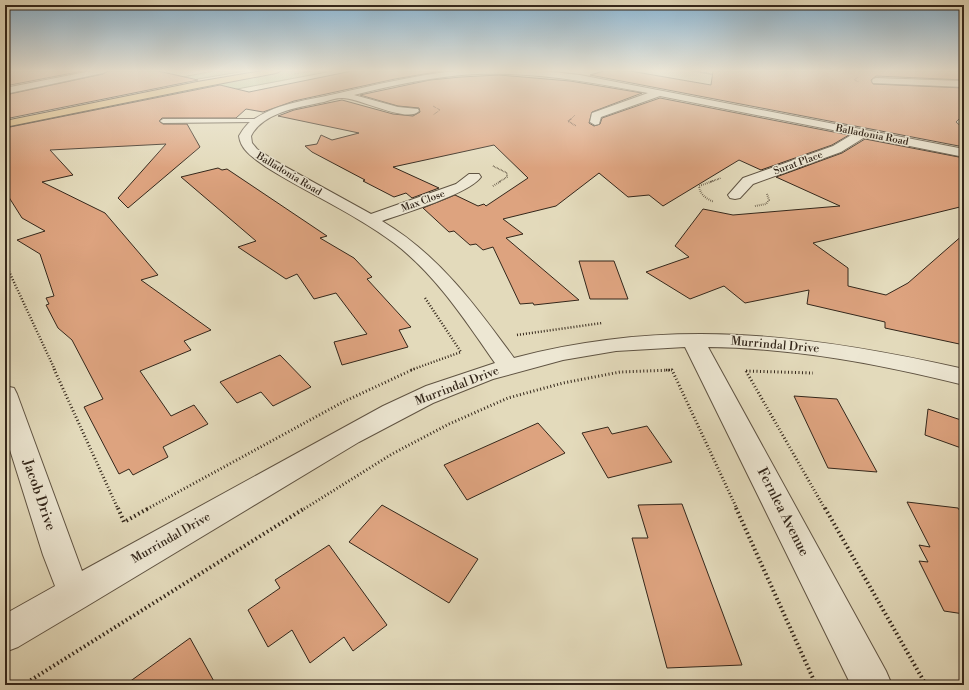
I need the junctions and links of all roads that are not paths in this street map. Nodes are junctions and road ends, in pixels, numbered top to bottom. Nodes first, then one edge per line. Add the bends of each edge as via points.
1 (77, 103) edge
2 (106, 103) edge
3 (305, 103) edge
4 (375, 103) edge
5 (628, 103) edge
6 (715, 103) edge
7 (414, 111) dead end
8 (5, 117) edge
9 (163, 121) dead end
10 (258, 121) junction
11 (595, 122) dead end
12 (5, 124) edge
13 (863, 133) junction
14 (964, 153) edge
15 (474, 177) dead end
16 (735, 194) dead end
17 (370, 220) junction
18 (693, 340) junction
19 (510, 367) junction
20 (964, 377) edge
21 (5, 394) edge
22 (74, 594) junction
23 (5, 634) edge
24 (872, 685) edge

1 - 8 main road
2 - 12 main road
3 - 10 street, Balladonia Road via 285,108
4 - 7 street via 398,110
5 - 11 street via 596,115
6 - 13 street, Balladonia Road
9 - 10 lane
10 - 17 street, Balladonia Road via 251,126 245,136 246,144 253,152
13 - 14 street, Balladonia Road
13 - 16 street, Surat Place via 837,149 748,181
15 - 17 street, Max Close via 461,187
17 - 19 street, Balladonia Road via 412,250 448,285
18 - 19 street, Murrindal Drive via 642,342 594,348
18 - 20 street, Murrindal Drive via 772,344 846,352
18 - 24 street, Fernlea Avenue
19 - 22 street, Murrindal Drive via 435,392 398,409
21 - 22 street, Jacob Drive
22 - 23 street, Murrindal Drive

